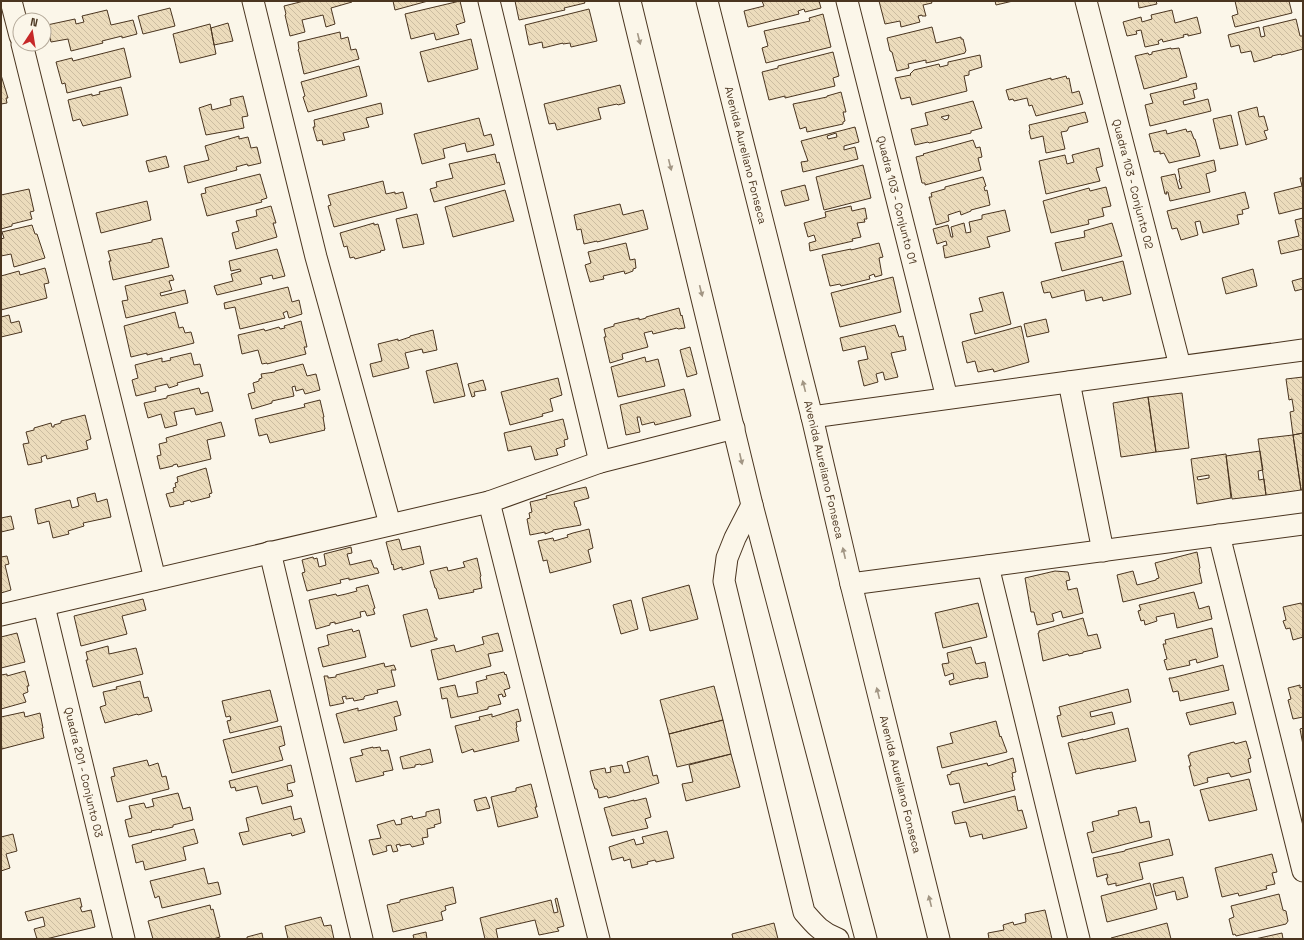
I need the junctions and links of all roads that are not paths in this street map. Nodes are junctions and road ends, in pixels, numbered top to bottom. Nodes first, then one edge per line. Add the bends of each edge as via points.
1 (11, 1) edge
2 (252, 1) edge
3 (489, 1) edge
4 (630, 1) edge
5 (707, 1) edge
6 (847, 1) edge
7 (1086, 1) edge
8 (14, 12) edge
9 (24, 52) edge
10 (1303, 350) edge
11 (1180, 366) junction
12 (1069, 382) junction
13 (947, 398) junction
14 (812, 417) junction
15 (734, 428) junction
16 (600, 462) junction
17 (489, 502) junction
18 (752, 505) junction
19 (390, 524) junction
20 (1303, 524) edge
21 (1219, 535) junction
22 (1103, 551) junction
23 (270, 552) junction
24 (988, 566) junction
25 (155, 579) junction
26 (852, 584) junction
27 (44, 606) junction
28 (1, 615) edge
29 (1303, 871) edge
30 (935, 936) edge
31 (124, 939) edge
32 (362, 939) edge
33 (599, 939) edge
34 (838, 939) edge
35 (866, 939) edge
36 (1079, 939) edge

1 - 8 street
2 - 19 street via 316,257
3 - 16 street
4 -> 15 street
14 -> 5 street, Avenida Aureliano Fonseca
6 - 13 street, Quadra 103 - Conjunto 01
7 - 11 street, Quadra 103 - Conjunto 02
9 - 25 street
10 - 11 street
11 - 12 street
12 - 13 street
12 - 22 street
13 - 14 street
26 -> 14 street, Avenida Aureliano Fonseca
15 - 16 street
15 -> 18 street
16 - 17 street
17 - 19 street
17 - 33 street
18 - 34 street via 727,558 724,581 804,912 817,928
18 - 35 street
19 - 23 street
20 - 21 street
21 - 22 street
21 - 29 street
22 - 24 street
23 - 25 street
23 - 32 street
24 - 26 street
24 - 36 street
25 - 27 street
30 -> 26 street, Avenida Aureliano Fonseca
27 - 28 street
27 - 31 street, Quadra 201 - Conjunto 03

